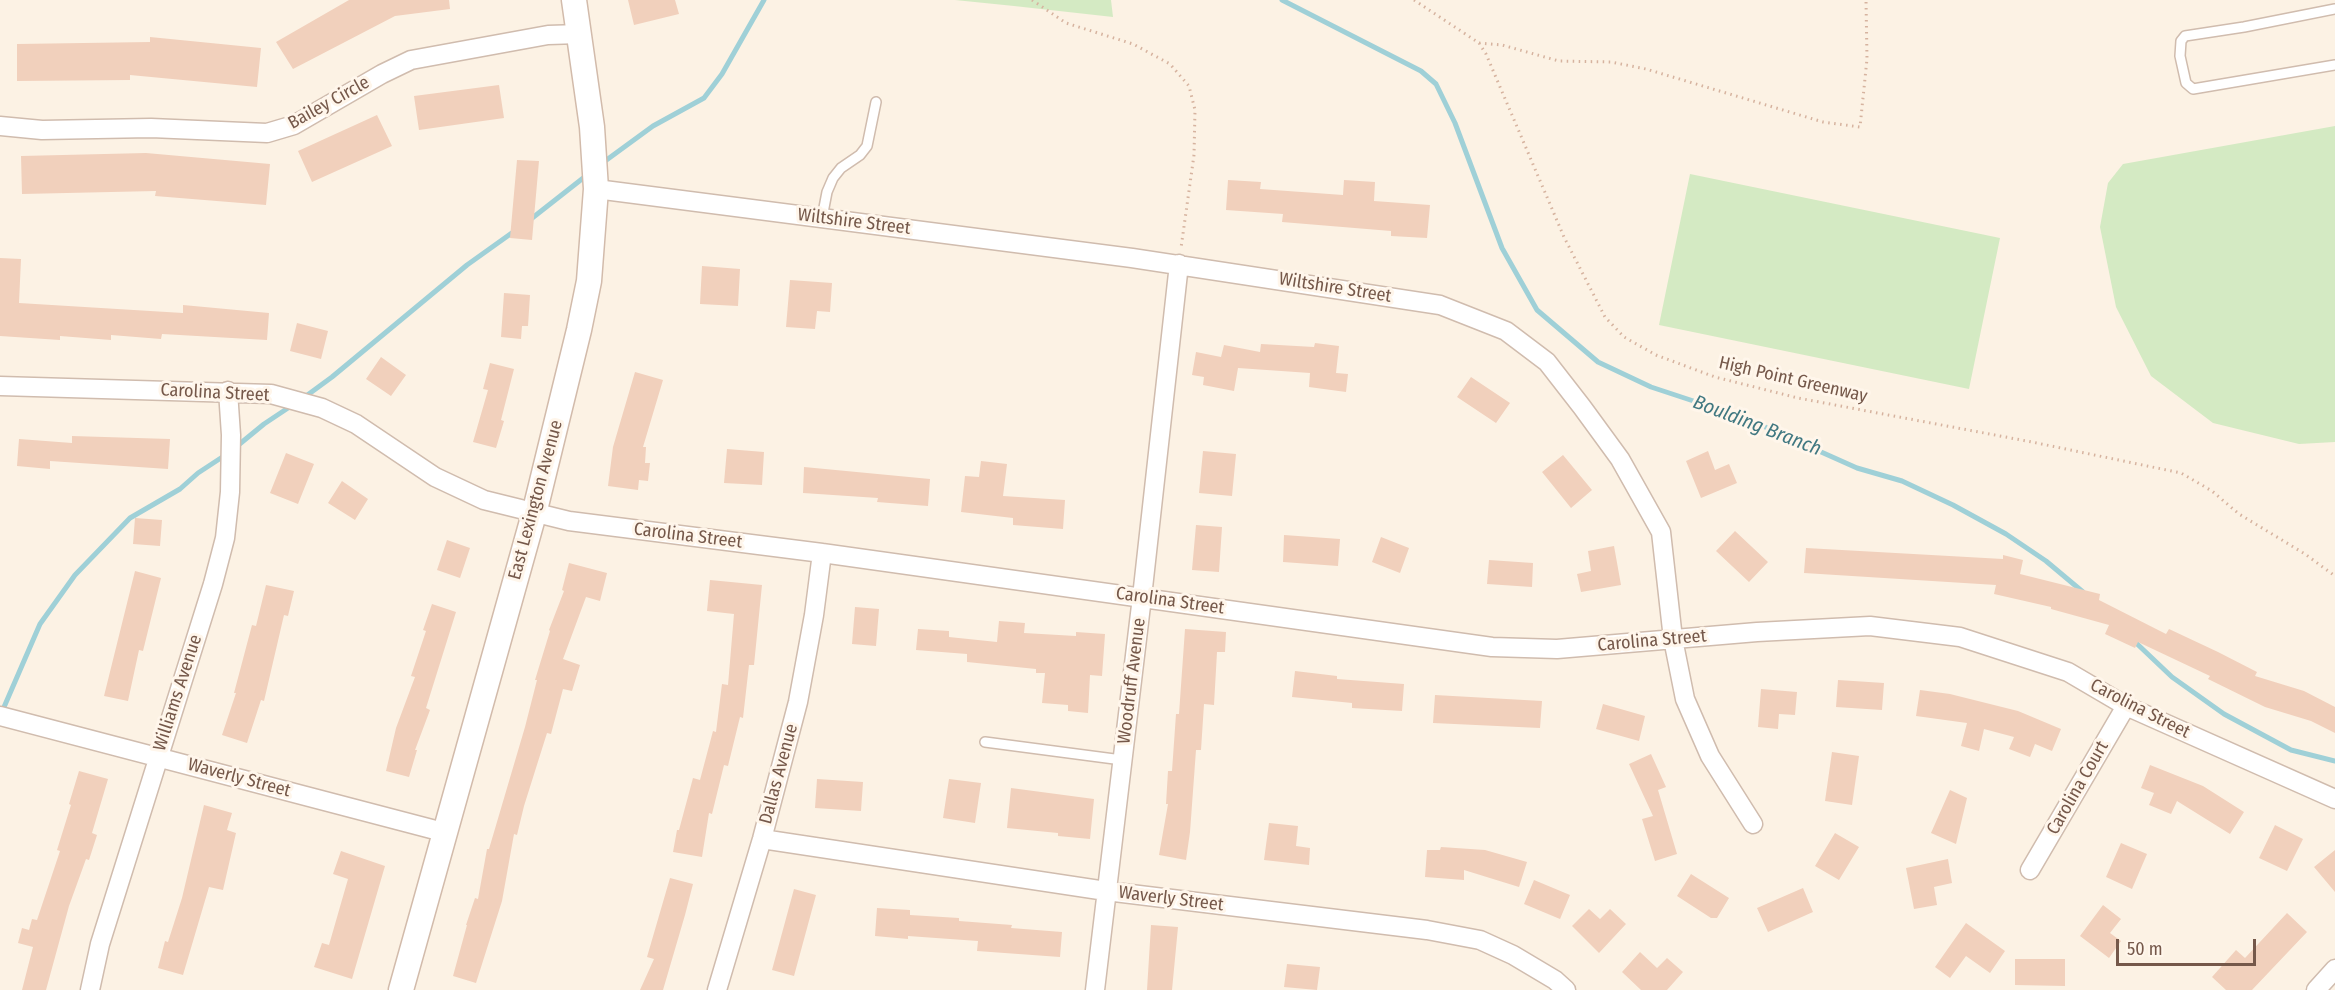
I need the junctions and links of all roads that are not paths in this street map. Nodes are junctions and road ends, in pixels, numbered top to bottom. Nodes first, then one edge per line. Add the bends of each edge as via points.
1 (574, 0) edge
2 (2335, 9) edge
3 (580, 34) junction
4 (2335, 65) edge
5 (876, 102) dead end
6 (0, 126) edge
7 (596, 189) junction
8 (822, 218) junction
9 (1179, 264) junction
10 (0, 386) edge
11 (228, 391) junction
12 (534, 514) junction
13 (822, 553) junction
14 (1142, 597) junction
15 (1674, 639) junction
16 (2126, 706) junction
17 (0, 716) edge
18 (985, 742) dead end
19 (158, 756) junction
20 (1122, 760) junction
21 (2335, 799) edge
22 (1753, 824) dead end
23 (443, 832) junction
24 (762, 839) junction
25 (2030, 870) dead end
26 (1106, 891) junction
27 (2335, 969) edge
28 (90, 990) edge
29 (401, 990) edge
30 (717, 990) edge
31 (1095, 990) edge
32 (1566, 990) edge
33 (2316, 990) edge

1 - 3 main road, East Lexington Avenue
2 - 4 lane via 2185,36 2180,56 2186,83 2193,88
3 - 6 street, Bailey Circle via 548,35 411,60 294,125 267,133
3 - 7 main road, East Lexington Avenue
5 - 8 lane via 867,146 833,177
7 - 8 street, Wiltshire Street
7 - 12 main road, East Lexington Avenue via 589,281
8 - 9 street, Wiltshire Street
9 - 14 street, Woodruff Avenue
9 - 15 street, Wiltshire Street via 1440,305 1506,331 1547,362 1620,459 1661,532
10 - 11 street, Carolina Street
11 - 12 street, Carolina Street via 271,394 322,408 356,424 435,477 484,500
11 - 19 street, Williams Avenue via 230,492 225,537
12 - 13 street, Carolina Street
12 - 23 main road, East Lexington Avenue
13 - 14 street, Carolina Street
13 - 24 street, Dallas Avenue via 798,702
14 - 15 street, Carolina Street via 1492,647 1557,650
14 - 20 street, Woodruff Avenue
15 - 16 street, Carolina Street via 1870,626 1960,637 2068,672
15 - 22 street, Wiltshire Street via 1689,709 1710,756
16 - 21 street, Carolina Street
16 - 25 street, Carolina Court
17 - 19 street, Waverly Street
18 - 20 lane
19 - 23 street, Waverly Street
19 - 28 street, Williams Avenue via 100,944
20 - 26 street, Woodruff Avenue
23 - 29 main road, East Lexington Avenue
24 - 26 street, Waverly Street
24 - 30 street, Dallas Avenue
26 - 31 street, Woodruff Avenue
26 - 32 street, Waverly Street via 1427,930 1480,940 1513,954
27 - 33 street

